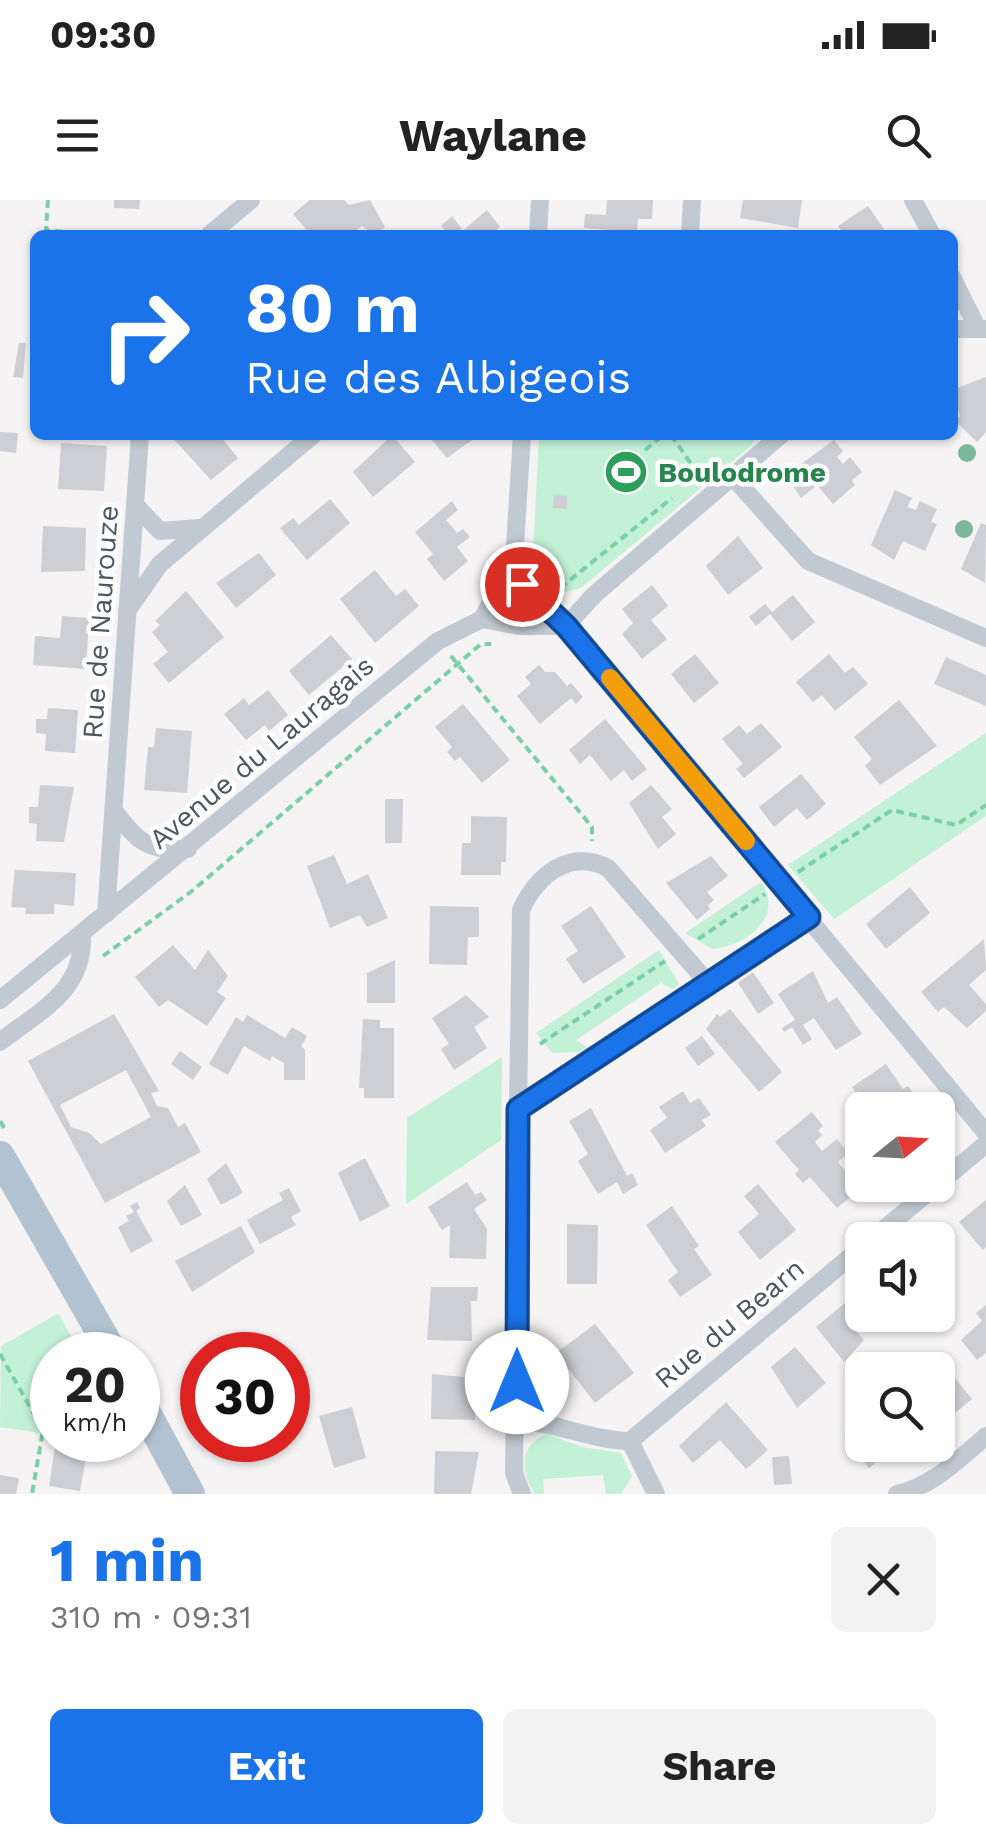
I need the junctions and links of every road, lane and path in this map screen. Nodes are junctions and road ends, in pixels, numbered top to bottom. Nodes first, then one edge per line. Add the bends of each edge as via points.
1 (48, 200) edge
2 (251, 200) edge
3 (540, 200) edge
4 (692, 200) edge
5 (913, 200) edge
6 (46, 230) edge
7 (215, 230) edge
8 (538, 230) edge
9 (690, 230) edge
10 (929, 230) edge
11 (958, 287) edge
12 (982, 329) edge
13 (140, 440) edge
14 (308, 440) edge
15 (522, 440) edge
16 (656, 440) edge
17 (672, 440) edge
18 (771, 440) edge
19 (645, 450) dead end
20 (711, 465) dead end
21 (733, 477) junction
22 (684, 488) dead end
23 (136, 506) junction
24 (199, 528) junction
25 (509, 570) junction
26 (555, 588) dead end
27 (126, 612) junction
28 (482, 618) junction
29 (566, 626) junction
30 (986, 638) edge
31 (438, 641) junction
32 (501, 643) dead end
33 (457, 664) junction
34 (986, 805) edge
35 (116, 812) junction
36 (188, 849) junction
37 (591, 859) junction
38 (781, 884) junction
39 (106, 914) junction
40 (809, 917) junction
41 (82, 937) junction
42 (680, 951) junction
43 (101, 957) dead end
44 (708, 983) junction
45 (0, 1000) edge
46 (0, 1042) edge
47 (519, 1048) junction
48 (518, 1109) junction
49 (986, 1133) edge
50 (986, 1144) edge
51 (0, 1156) edge
52 (955, 1170) edge
53 (917, 1202) edge
54 (893, 1222) edge
55 (845, 1261) edge
56 (101, 1332) edge
57 (0, 1354) edge
58 (517, 1422) junction
59 (986, 1436) edge
60 (160, 1439) edge
61 (630, 1441) junction
62 (32, 1494) edge
63 (190, 1494) edge
64 (522, 1494) edge
65 (656, 1494) edge
66 (898, 1494) edge

1 - 6 path
2 - 7 street
3 - 8 street
4 - 9 street
5 - 10 street
11 - 12 street
13 - 23 street, Rue de Naurouze
14 - 24 street
15 - 25 street
16 - 19 path
17 - 20 path via 699,475
18 - 21 street
21 - 29 street
21 - 30 street via 808,561
22 - 26 path
23 - 24 street via 160,530
23 - 27 street, Rue de Naurouze
24 - 27 street via 160,564
25 - 28 street
25 - 29 street
27 - 35 street, Rue de Naurouze
28 - 29 street
28 - 31 street, Avenue du Lauragais
29 - 38 street
31 - 33 path
31 - 36 street, Avenue du Lauragais
32 - 33 path via 481,644
33 - 37 path via 592,827
33 - 43 path via 192,890
34 - 38 path via 956,825 892,810
35 - 36 street via 137,840 163,850
35 - 39 street, Rue de Naurouze
36 - 39 street, Avenue du Lauragais
37 - 42 street via 608,868
37 - 47 street via 573,859 552,871 521,910
38 - 40 street
38 - 42 path
39 - 41 street, Avenue du Lauragais
40 - 44 street
40 - 49 street
41 - 45 street, Avenue du Lauragais
41 - 46 street via 72,984
42 - 44 street
42 - 47 path via 537,1046
44 - 48 street
47 - 48 street
48 - 58 street
50 - 52 street
51 - 56 main road
53 - 54 street
55 - 61 street, Rue du Bearn
57 - 62 path via 42,1430
58 - 61 street
58 - 64 street via 514,1474
59 - 66 street via 941,1474
60 - 63 main road
61 - 65 street

